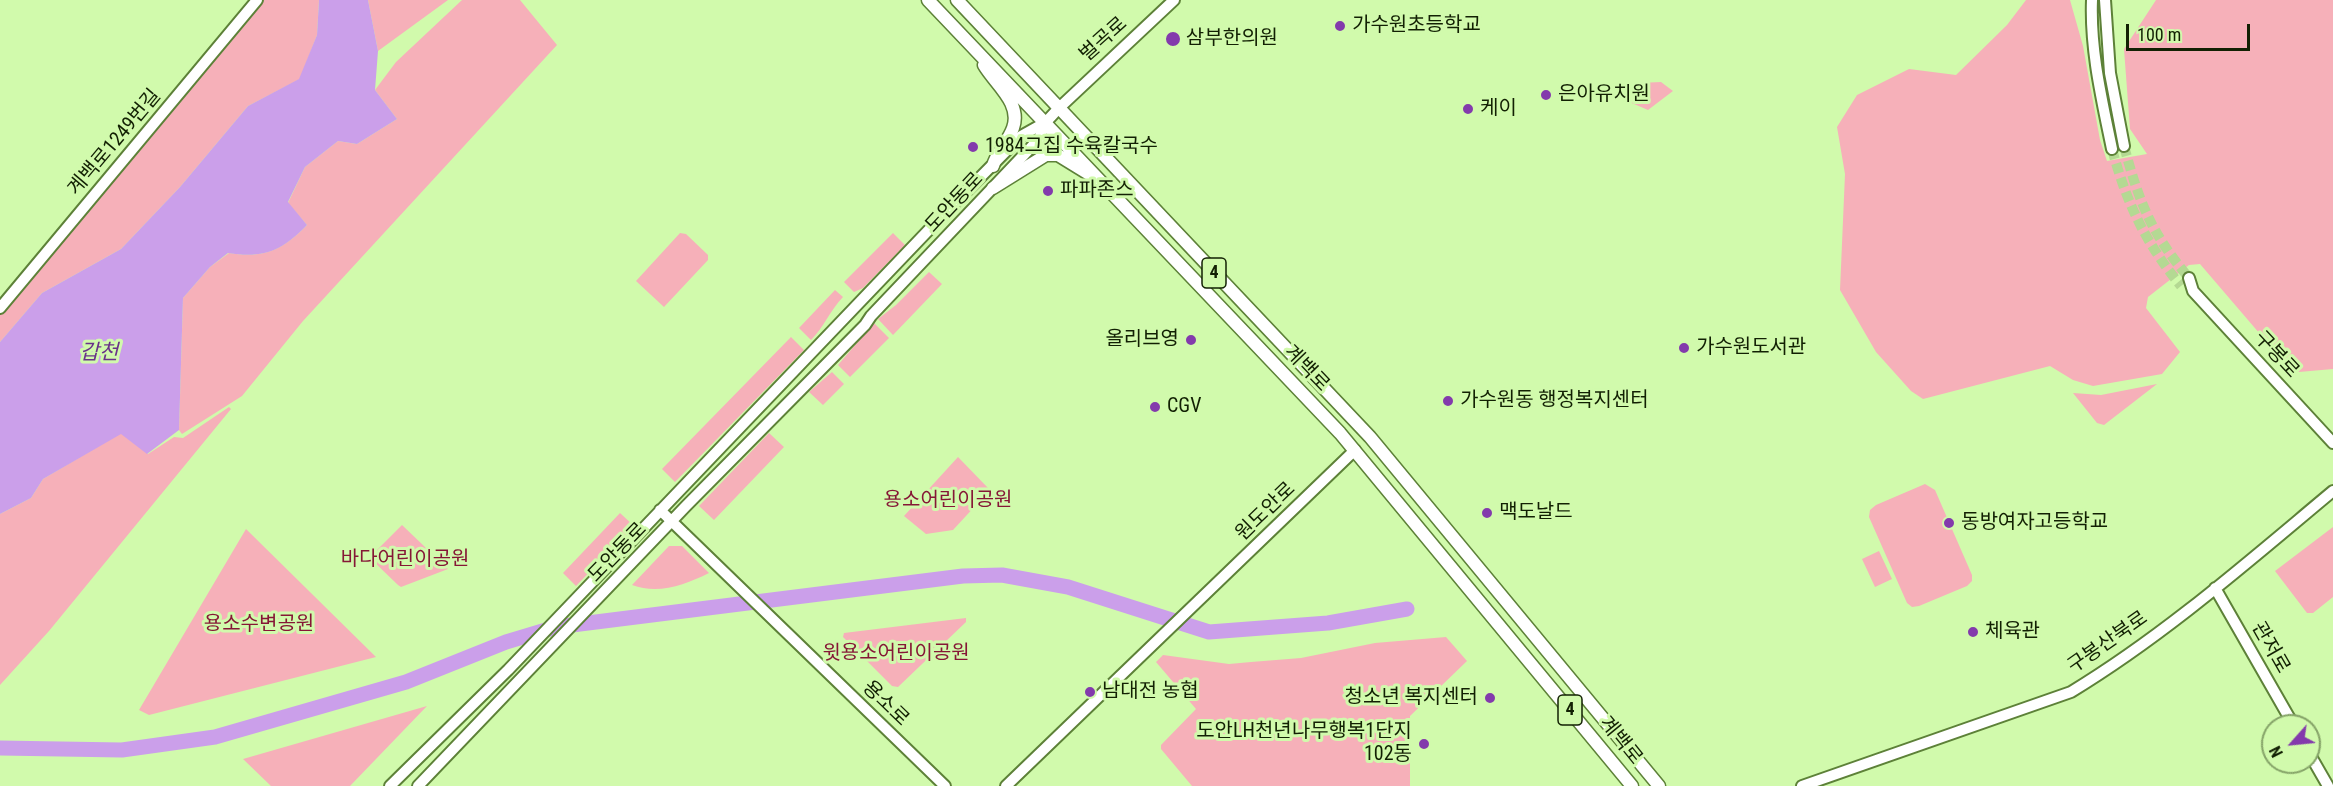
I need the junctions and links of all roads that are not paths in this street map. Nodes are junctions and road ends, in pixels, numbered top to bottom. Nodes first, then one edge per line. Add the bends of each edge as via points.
1 (257, 0) edge
2 (928, 0) edge
3 (957, 0) edge
4 (1174, 0) edge
5 (2092, 0) edge
6 (2105, 0) edge
7 (976, 50) junction
8 (1059, 108) junction
9 (1046, 122) junction
10 (2124, 146) tunnel mouth
11 (2112, 149) tunnel mouth
12 (993, 166) junction
13 (1102, 181) junction
14 (993, 188) junction
15 (2189, 278) tunnel mouth
16 (2181, 286) tunnel mouth
17 (2193, 291) junction
18 (0, 308) edge
19 (2333, 443) edge
20 (1355, 450) junction
21 (2333, 491) edge
22 (660, 510) junction
23 (672, 522) junction
24 (2215, 588) junction
25 (2287, 714) edge
26 (1655, 782) edge
27 (390, 786) edge
28 (418, 786) edge
29 (945, 786) edge
30 (1006, 786) edge
31 (1632, 786) edge
32 (1666, 786) edge
33 (1802, 786) edge

1 - 18 main road, 계백로1249번길
2 - 7 main road, 계백로 / 4
3 - 8 main road, 계백로 / 4
4 - 8 main road, 벌곡로
5 - 11 main road via 2098,79
6 - 10 main road via 2110,74
7 - 9 main road, 계백로 / 4
7 - 12 main road via 1009,98 1015,116
8 - 9 main road, 벌곡로
8 - 26 main road, 계백로 / 4 via 1370,437
9 - 12 main road, 도안동로 via 1029,129
9 - 13 main road, 계백로 / 4
9 - 14 main road, 도안동로 via 1039,139
12 - 22 main road, 도안동로
13 - 14 main road via 1051,154 1036,159
13 - 20 main road, 계백로 / 4
14 - 23 main road, 도안동로 via 806,388
15 - 17 main road
16 - 17 main road
17 - 19 main road, 구봉로
20 - 30 main road, 원도안로
20 - 31 main road, 계백로 / 4
21 - 24 main road, 구봉산북로
22 - 23 main road
22 - 27 main road, 도안동로 via 508,670
23 - 28 main road, 도안동로
23 - 29 main road, 용소로
24 - 25 main road, 관저로
24 - 33 main road, 구봉산북로 via 2071,692
26 - 32 main road

